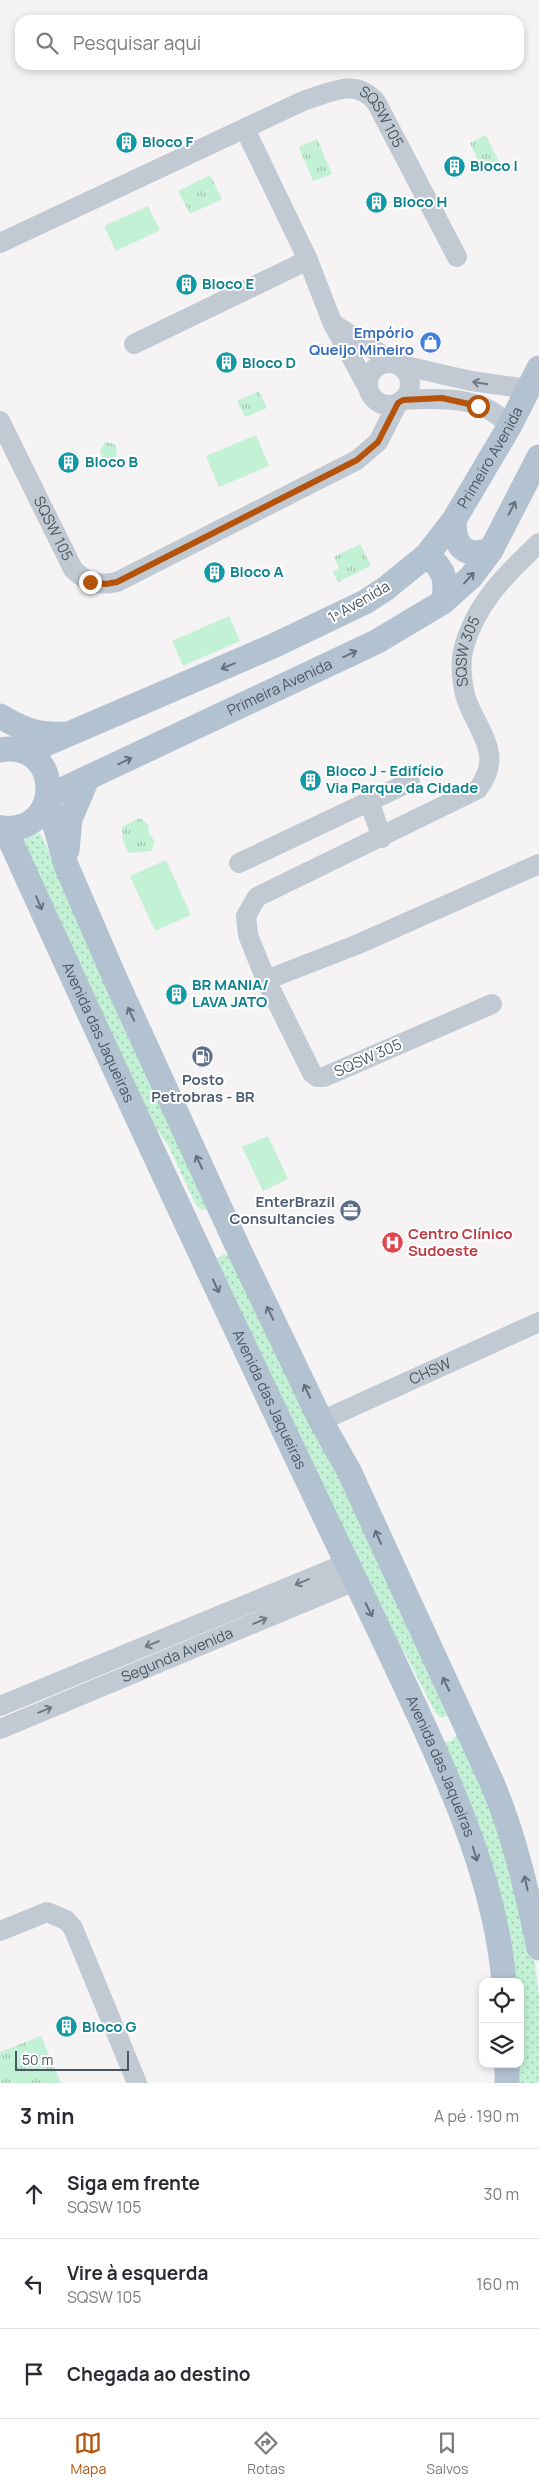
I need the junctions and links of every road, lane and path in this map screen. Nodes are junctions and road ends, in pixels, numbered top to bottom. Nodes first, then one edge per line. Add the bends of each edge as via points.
1 (245, 129) junction
2 (0, 243) edge
3 (457, 257) dead end
4 (308, 260) junction
5 (332, 322) junction
6 (134, 344) dead end
7 (396, 364) junction
8 (534, 379) edge
9 (370, 393) junction
10 (400, 402) junction
11 (0, 421) edge
12 (508, 427) junction
13 (378, 442) junction
14 (537, 463) edge
15 (454, 520) junction
16 (539, 542) edge
17 (490, 550) junction
18 (427, 555) junction
19 (443, 602) junction
20 (273, 646) junction
21 (295, 680) junction
22 (0, 716) edge
23 (0, 720) edge
24 (69, 734) junction
25 (15, 751) edge
26 (87, 779) junction
27 (410, 782) dead end
28 (48, 798) junction
29 (369, 801) junction
30 (1, 835) edge
31 (382, 838) junction
32 (239, 863) dead end
33 (539, 864) edge
34 (66, 865) junction
35 (266, 980) junction
36 (492, 1004) dead end
37 (216, 1199) junction
38 (186, 1226) junction
39 (241, 1254) junction
40 (205, 1263) junction
41 (539, 1322) edge
42 (321, 1421) junction
43 (351, 1572) junction
44 (0, 1706) edge
45 (462, 1717) junction
46 (425, 1728) junction
47 (0, 1729) edge
48 (0, 1931) edge
49 (539, 1948) edge
50 (503, 1978) edge
51 (507, 2068) edge
52 (137, 2083) edge
53 (507, 2083) edge

1 - 2 street, SQSW 105
1 - 3 street, SQSW 105 via 303,101 336,91 352,87 368,93 376,102
1 - 4 street
4 - 5 street
4 - 6 street
5 - 7 street
5 - 9 street
8 -> 7 street via 471,381
7 - 9 street via 375,367 370,373
7 - 10 street via 408,374 410,381 410,388
8 - 12 main road, Primeiro Avenida
9 - 10 street via 385,405
9 - 13 street
10 - 12 street via 442,398 478,406 496,414
10 - 13 street, SQSW 105
11 - 13 street, SQSW 105 via 73,569 83,578 98,584 117,582 357,460
12 - 15 main road, Primeiro Avenida
17 -> 14 main road
15 - 17 main road via 454,534 463,549 478,554
15 - 18 main road, 1ª Avenida
16 - 31 street, SQSW 305 via 487,596 463,652 466,699 490,752 484,780 478,789
19 -> 17 main road, Primeira Avenida via 471,577
18 - 19 main road via 445,576
18 - 20 main road, 1ª Avenida via 365,602
21 -> 19 main road, Primeira Avenida via 376,642
20 - 21 main road via 278,665
20 -> 24 main road
26 -> 21 main road, Primeira Avenida
22 - 24 main road via 26,731 44,735
23 - 25 main road
24 - 25 main road
25 - 28 main road via 39,762 44,769 49,785
26 - 28 main road, Primeira Avenida
26 - 34 main road via 70,819
27 - 29 street
28 - 30 main road via 40,814 27,824
28 - 34 main road
29 - 31 street
29 - 32 street
30 -> 38 main road, Avenida das Jaqueiras via 26,874
31 - 35 street, SQSW 305 via 257,897 246,916 246,926
33 - 35 street via 356,945
37 -> 34 main road
35 - 36 street, SQSW 305 via 312,1073 320,1078
37 - 38 main road via 212,1218 201,1225
37 - 39 main road
38 - 40 main road, Avenida das Jaqueiras
39 - 40 main road via 220,1251
42 -> 39 main road
40 -> 43 main road, Avenida das Jaqueiras
41 - 42 street, CHSW
45 -> 42 main road via 349,1471
43 -> 44 street, Segunda Avenida
43 -> 46 main road, Avenida das Jaqueiras
47 -> 43 street, Segunda Avenida
45 - 46 main road via 448,1729
49 -> 45 main road via 525,1881 507,1819
46 -> 50 main road, Avenida das Jaqueiras via 457,1800 476,1854 495,1924
48 - 52 street via 48,1912 66,1920 73,1928
51 - 53 main road

